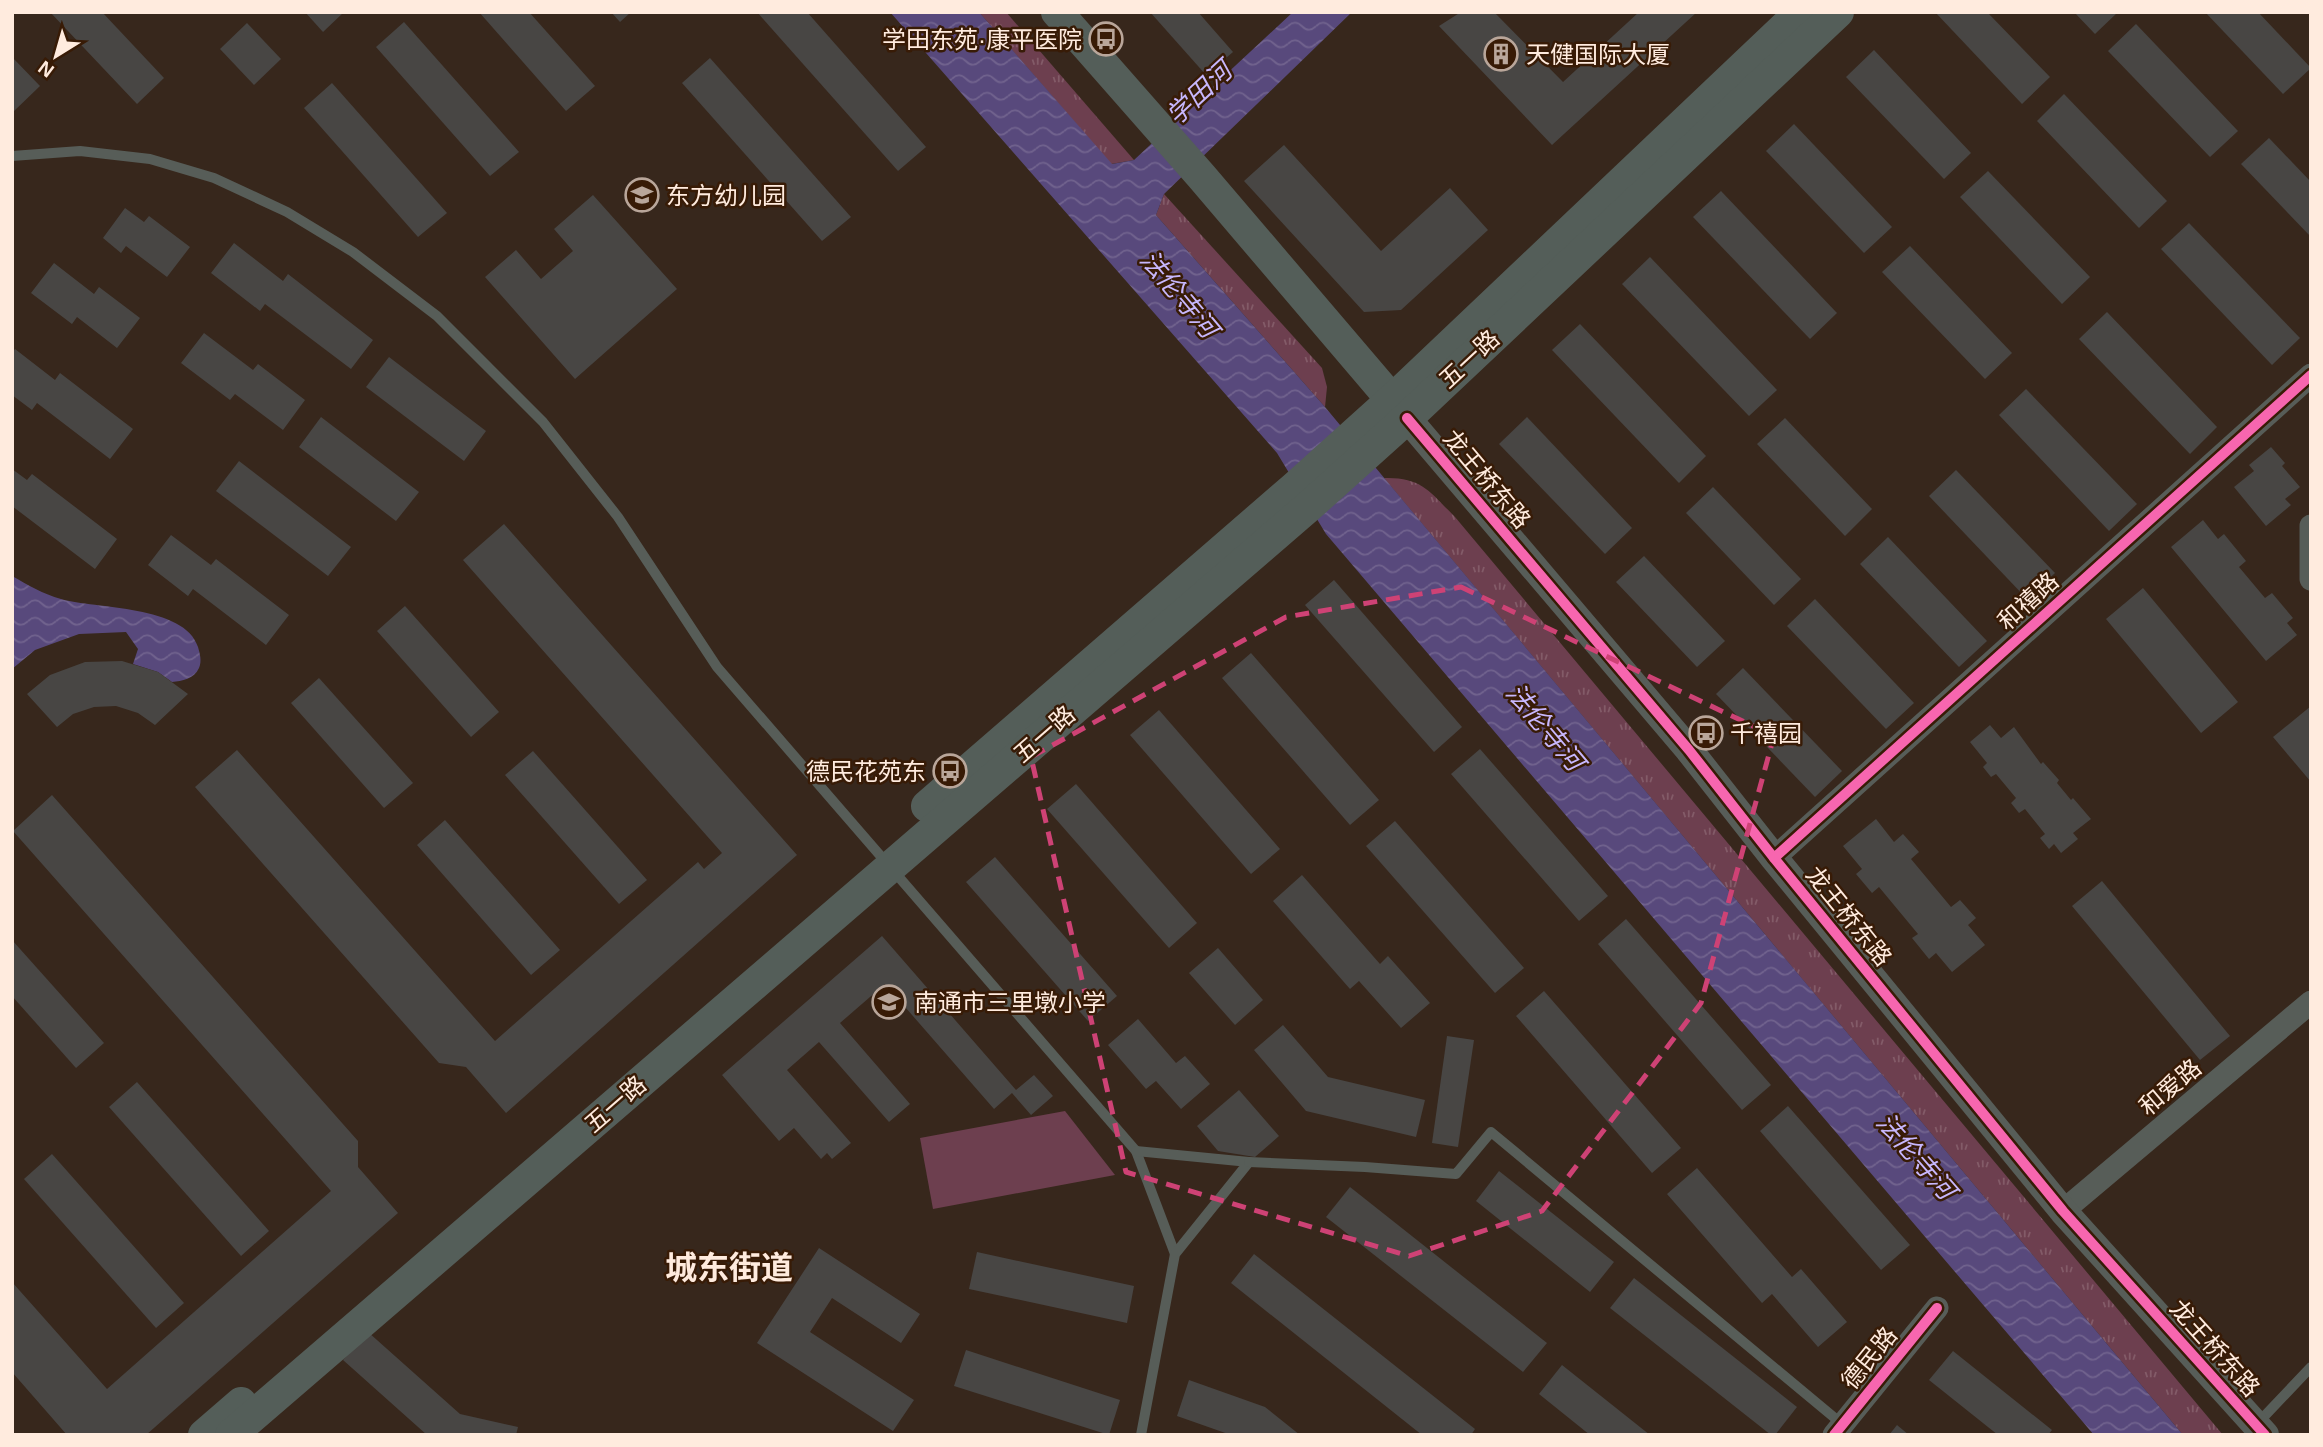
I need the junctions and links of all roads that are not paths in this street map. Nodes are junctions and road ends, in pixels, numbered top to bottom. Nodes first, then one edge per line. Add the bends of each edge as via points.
1 (1057, 12) edge
2 (1801, 12) edge
3 (1838, 12) edge
4 (12, 156) edge
5 (2311, 375) edge
6 (1400, 408) junction
7 (2311, 526) edge
8 (2311, 579) edge
9 (1774, 858) junction
10 (883, 859) junction
11 (2311, 1002) edge
12 (1136, 1151) junction
13 (1249, 1162) junction
14 (2063, 1211) junction
15 (1175, 1254) junction
16 (1937, 1308) dead end
17 (2311, 1367) edge
18 (1838, 1429) edge
19 (2260, 1430) edge
20 (204, 1435) edge
21 (231, 1435) edge
22 (1141, 1435) edge

1 - 6 main road, 龙王桥东路
2 - 6 main road, 五一路
3 - 6 main road, 五一路
4 - 10 lane via 80,151 150,159 214,178 287,212 353,252 437,316 543,422 618,517 717,667
5 - 9 street, 和禧路
6 - 9 street, 龙王桥东路 via 1689,750
6 - 10 main road, 五一路
7 - 8 street
9 - 14 street, 龙王桥东路
10 - 12 lane
10 - 20 main road, 五一路
10 - 21 main road, 五一路
11 - 14 street, 和爱路
12 - 13 lane
12 - 15 lane
13 - 15 lane
13 - 18 lane via 1456,1174 1491,1132
14 - 19 street, 龙王桥东路
15 - 22 lane
16 - 18 street, 德民路
17 - 19 lane

